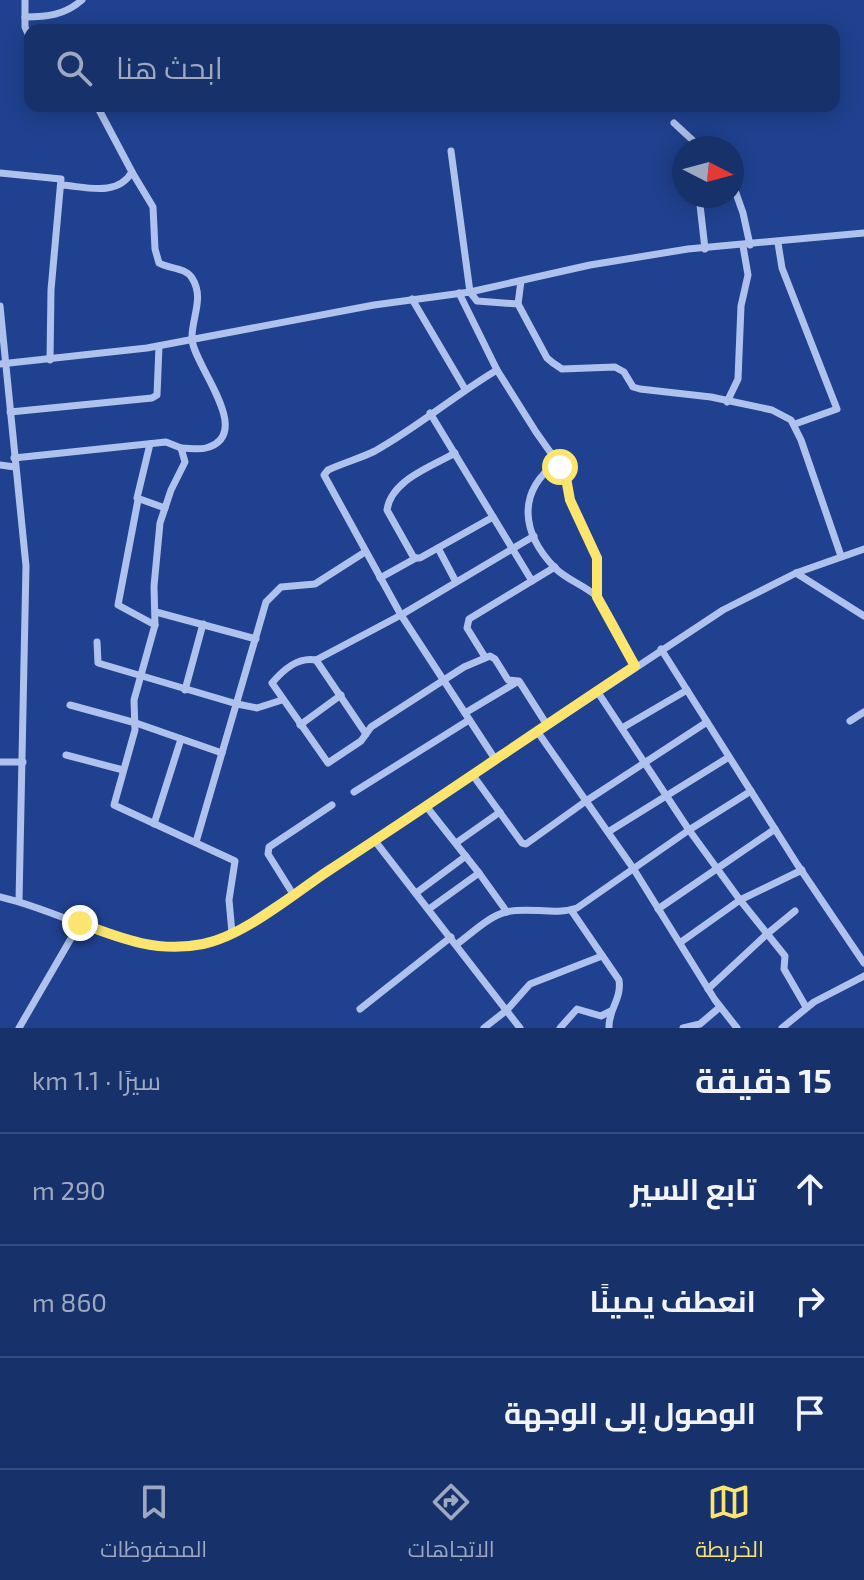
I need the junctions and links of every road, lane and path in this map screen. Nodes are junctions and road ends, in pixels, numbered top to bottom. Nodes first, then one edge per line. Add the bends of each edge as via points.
1 (25, 0) edge
2 (82, 0) edge
3 (25, 17) junction
4 (27, 24) edge
5 (100, 112) edge
6 (674, 123) dead end
7 (686, 136) edge
8 (451, 151) dead end
9 (132, 172) junction
10 (0, 173) edge
11 (62, 185) junction
12 (700, 208) edge
13 (741, 208) edge
14 (864, 233) edge
15 (778, 243) junction
16 (747, 246) junction
17 (705, 249) junction
18 (521, 281) junction
19 (470, 292) junction
20 (459, 293) junction
21 (412, 299) junction
22 (518, 304) junction
23 (0, 306) edge
24 (0, 320) edge
25 (192, 341) junction
26 (159, 346) junction
27 (50, 360) junction
28 (3, 364) edge
29 (497, 370) junction
30 (465, 389) junction
31 (727, 402) junction
32 (10, 412) junction
33 (430, 413) junction
34 (795, 424) junction
35 (150, 444) junction
36 (181, 448) junction
37 (455, 453) junction
38 (15, 463) junction
39 (556, 463) junction
40 (0, 465) edge
41 (138, 500) junction
42 (165, 508) junction
43 (493, 517) junction
44 (534, 536) junction
45 (438, 548) junction
46 (512, 549) junction
47 (864, 549) edge
48 (365, 552) junction
49 (841, 556) junction
50 (416, 558) junction
51 (555, 567) junction
52 (796, 573) junction
53 (380, 578) junction
54 (532, 581) junction
55 (456, 582) junction
56 (597, 597) junction
57 (156, 612) junction
58 (401, 615) junction
59 (864, 616) edge
60 (203, 624) junction
61 (155, 625) junction
62 (256, 639) junction
63 (97, 642) dead end
64 (661, 649) junction
65 (485, 657) junction
66 (316, 660) junction
67 (635, 666) junction
68 (140, 677) junction
69 (443, 680) junction
70 (519, 681) junction
71 (185, 690) junction
72 (687, 690) junction
73 (597, 691) junction
74 (341, 695) junction
75 (282, 700) junction
76 (237, 704) junction
77 (70, 705) dead end
78 (864, 712) edge
79 (467, 717) junction
80 (850, 721) dead end
81 (707, 722) junction
82 (136, 723) junction
83 (300, 725) junction
84 (547, 725) junction
85 (622, 728) junction
86 (537, 731) junction
87 (366, 734) junction
88 (181, 739) junction
89 (222, 753) junction
90 (66, 755) dead end
91 (729, 757) junction
92 (495, 759) junction
93 (0, 762) edge
94 (23, 762) junction
95 (644, 762) junction
96 (123, 770) junction
97 (472, 774) junction
98 (751, 791) junction
99 (354, 792) dead end
100 (666, 797) junction
101 (586, 801) junction
102 (332, 805) dead end
103 (426, 806) junction
104 (500, 812) junction
105 (154, 824) junction
106 (775, 829) junction
107 (689, 830) junction
108 (608, 832) junction
109 (375, 841) junction
110 (196, 842) junction
111 (456, 843) junction
112 (466, 856) junction
113 (633, 868) junction
114 (717, 868) junction
115 (802, 870) junction
116 (479, 873) junction
117 (416, 893) junction
118 (293, 894) junction
119 (3, 897) edge
120 (740, 900) junction
121 (19, 901) junction
122 (0, 908) edge
123 (429, 909) junction
124 (658, 909) junction
125 (571, 910) junction
126 (795, 911) dead end
127 (507, 912) junction
128 (80, 923) junction
129 (232, 933) junction
130 (767, 934) junction
131 (454, 940) junction
132 (681, 942) junction
133 (602, 956) junction
134 (864, 963) edge
135 (864, 976) edge
136 (708, 989) junction
137 (720, 1007) junction
138 (806, 1007) junction
139 (360, 1009) dead end
140 (507, 1010) junction
141 (611, 1011) junction
142 (19, 1028) edge
143 (484, 1028) edge
144 (520, 1028) edge
145 (560, 1028) edge
146 (609, 1028) edge
147 (683, 1028) edge
148 (737, 1028) edge
149 (782, 1028) edge

1 - 3 street
2 - 3 street via 66,12
3 - 4 street
5 - 9 street
6 - 7 street
8 - 19 street
9 - 11 street via 110,189
9 - 25 street via 153,207 159,263 193,280 198,300
10 - 11 street via 60,177
11 - 27 street
12 - 17 street
13 - 16 street
14 - 15 street
15 - 16 street
15 - 34 street via 782,268 837,409
16 - 17 street
16 - 31 street via 738,379
17 - 18 street
18 - 19 street
18 - 22 street
19 - 20 street
19 - 22 street via 477,301
20 - 21 street
20 - 29 street
21 - 25 street
21 - 30 street
22 - 31 street via 547,358 562,369 615,367 633,387
23 - 24 street
24 - 28 street
25 - 26 street
25 - 36 street via 226,423 223,434 208,447
26 - 27 street
26 - 32 street via 157,395 152,398
27 - 28 street
28 - 32 street
29 - 30 street
29 - 39 street
30 - 33 street
31 - 34 street via 772,410
32 - 38 street
33 - 37 street
33 - 48 street via 371,453 325,472
34 - 49 street
35 - 36 street
35 - 38 street
35 - 41 street
36 - 42 street via 185,462
37 - 43 street
37 - 50 street via 403,483 390,498 387,510
38 - 40 street
38 - 94 street via 27,595
39 - 44 street via 533,487 528,501
39 - 56 street via 565,473 570,500 597,558
41 - 42 street
41 - 61 street via 118,605
42 - 57 street via 154,586
43 - 45 street
43 - 46 street
44 - 46 street
44 - 51 street
45 - 50 street
45 - 55 street
46 - 54 street
46 - 55 street
47 - 49 street
48 - 53 street
48 - 62 street via 315,584 274,590
49 - 52 street
50 - 53 street
51 - 54 street
51 - 56 street
52 - 59 street
52 - 64 street
53 - 58 street
54 - 65 street via 469,619 467,628
55 - 58 street
56 - 67 street
57 - 60 street
57 - 61 street
58 - 66 street
58 - 69 street
60 - 62 street
60 - 71 street
61 - 68 street
62 - 76 street
63 - 68 street via 98,663
64 - 67 street
64 - 72 street
65 - 69 street
65 - 70 street via 495,659 508,680
66 - 74 street
66 - 75 street via 301,660 275,679 273,688
67 - 73 street
68 - 71 street
68 - 82 street
69 - 79 street
69 - 87 street
70 - 79 street
70 - 84 street
71 - 76 street
72 - 81 street
72 - 85 street
73 - 84 street
73 - 85 street
74 - 83 street
74 - 87 street
75 - 76 street via 257,708
75 - 83 street
76 - 89 street
77 - 82 street
78 - 80 street
79 - 92 street
79 - 99 street
81 - 91 street
81 - 95 street
82 - 88 street
82 - 96 street
83 - 87 street via 329,764
84 - 86 street
85 - 95 street
86 - 92 street
86 - 101 street
88 - 89 street
88 - 105 street
89 - 110 street
90 - 96 street
91 - 98 street
91 - 100 street
92 - 97 street
93 - 94 street
94 - 121 street
95 - 100 street
95 - 101 street
96 - 105 street via 114,805
97 - 103 street
97 - 104 street
98 - 106 street
98 - 107 street
100 - 107 street
100 - 108 street
101 - 104 street via 526,844
101 - 108 street
102 - 118 street via 269,847 268,854
103 - 109 street
103 - 111 street
104 - 111 street
105 - 110 street
106 - 114 street
106 - 115 street
107 - 113 street
107 - 114 street
108 - 113 street
109 - 117 street
109 - 118 street
110 - 129 street via 235,861 229,900
111 - 112 street
112 - 116 street
112 - 117 street
113 - 124 street
113 - 125 street
114 - 120 street
114 - 124 street
115 - 120 street
115 - 134 street
116 - 123 street
116 - 127 street
117 - 123 street
118 - 129 street
119 - 121 street
119 - 122 street
120 - 130 street
120 - 132 street
121 - 128 street
123 - 131 street
124 - 132 street
125 - 127 street
125 - 133 street
126 - 130 street
127 - 131 street
128 - 129 street via 130,942 170,948
128 - 142 street
130 - 136 street
130 - 138 street via 785,956 784,969
131 - 139 street
131 - 140 street
132 - 136 street
133 - 140 street via 530,984
133 - 141 street via 621,984
135 - 138 street
136 - 137 street
137 - 147 street via 700,1024
137 - 148 street
138 - 149 street
140 - 143 street
140 - 144 street
141 - 145 street via 601,1016 577,1009
141 - 146 street

